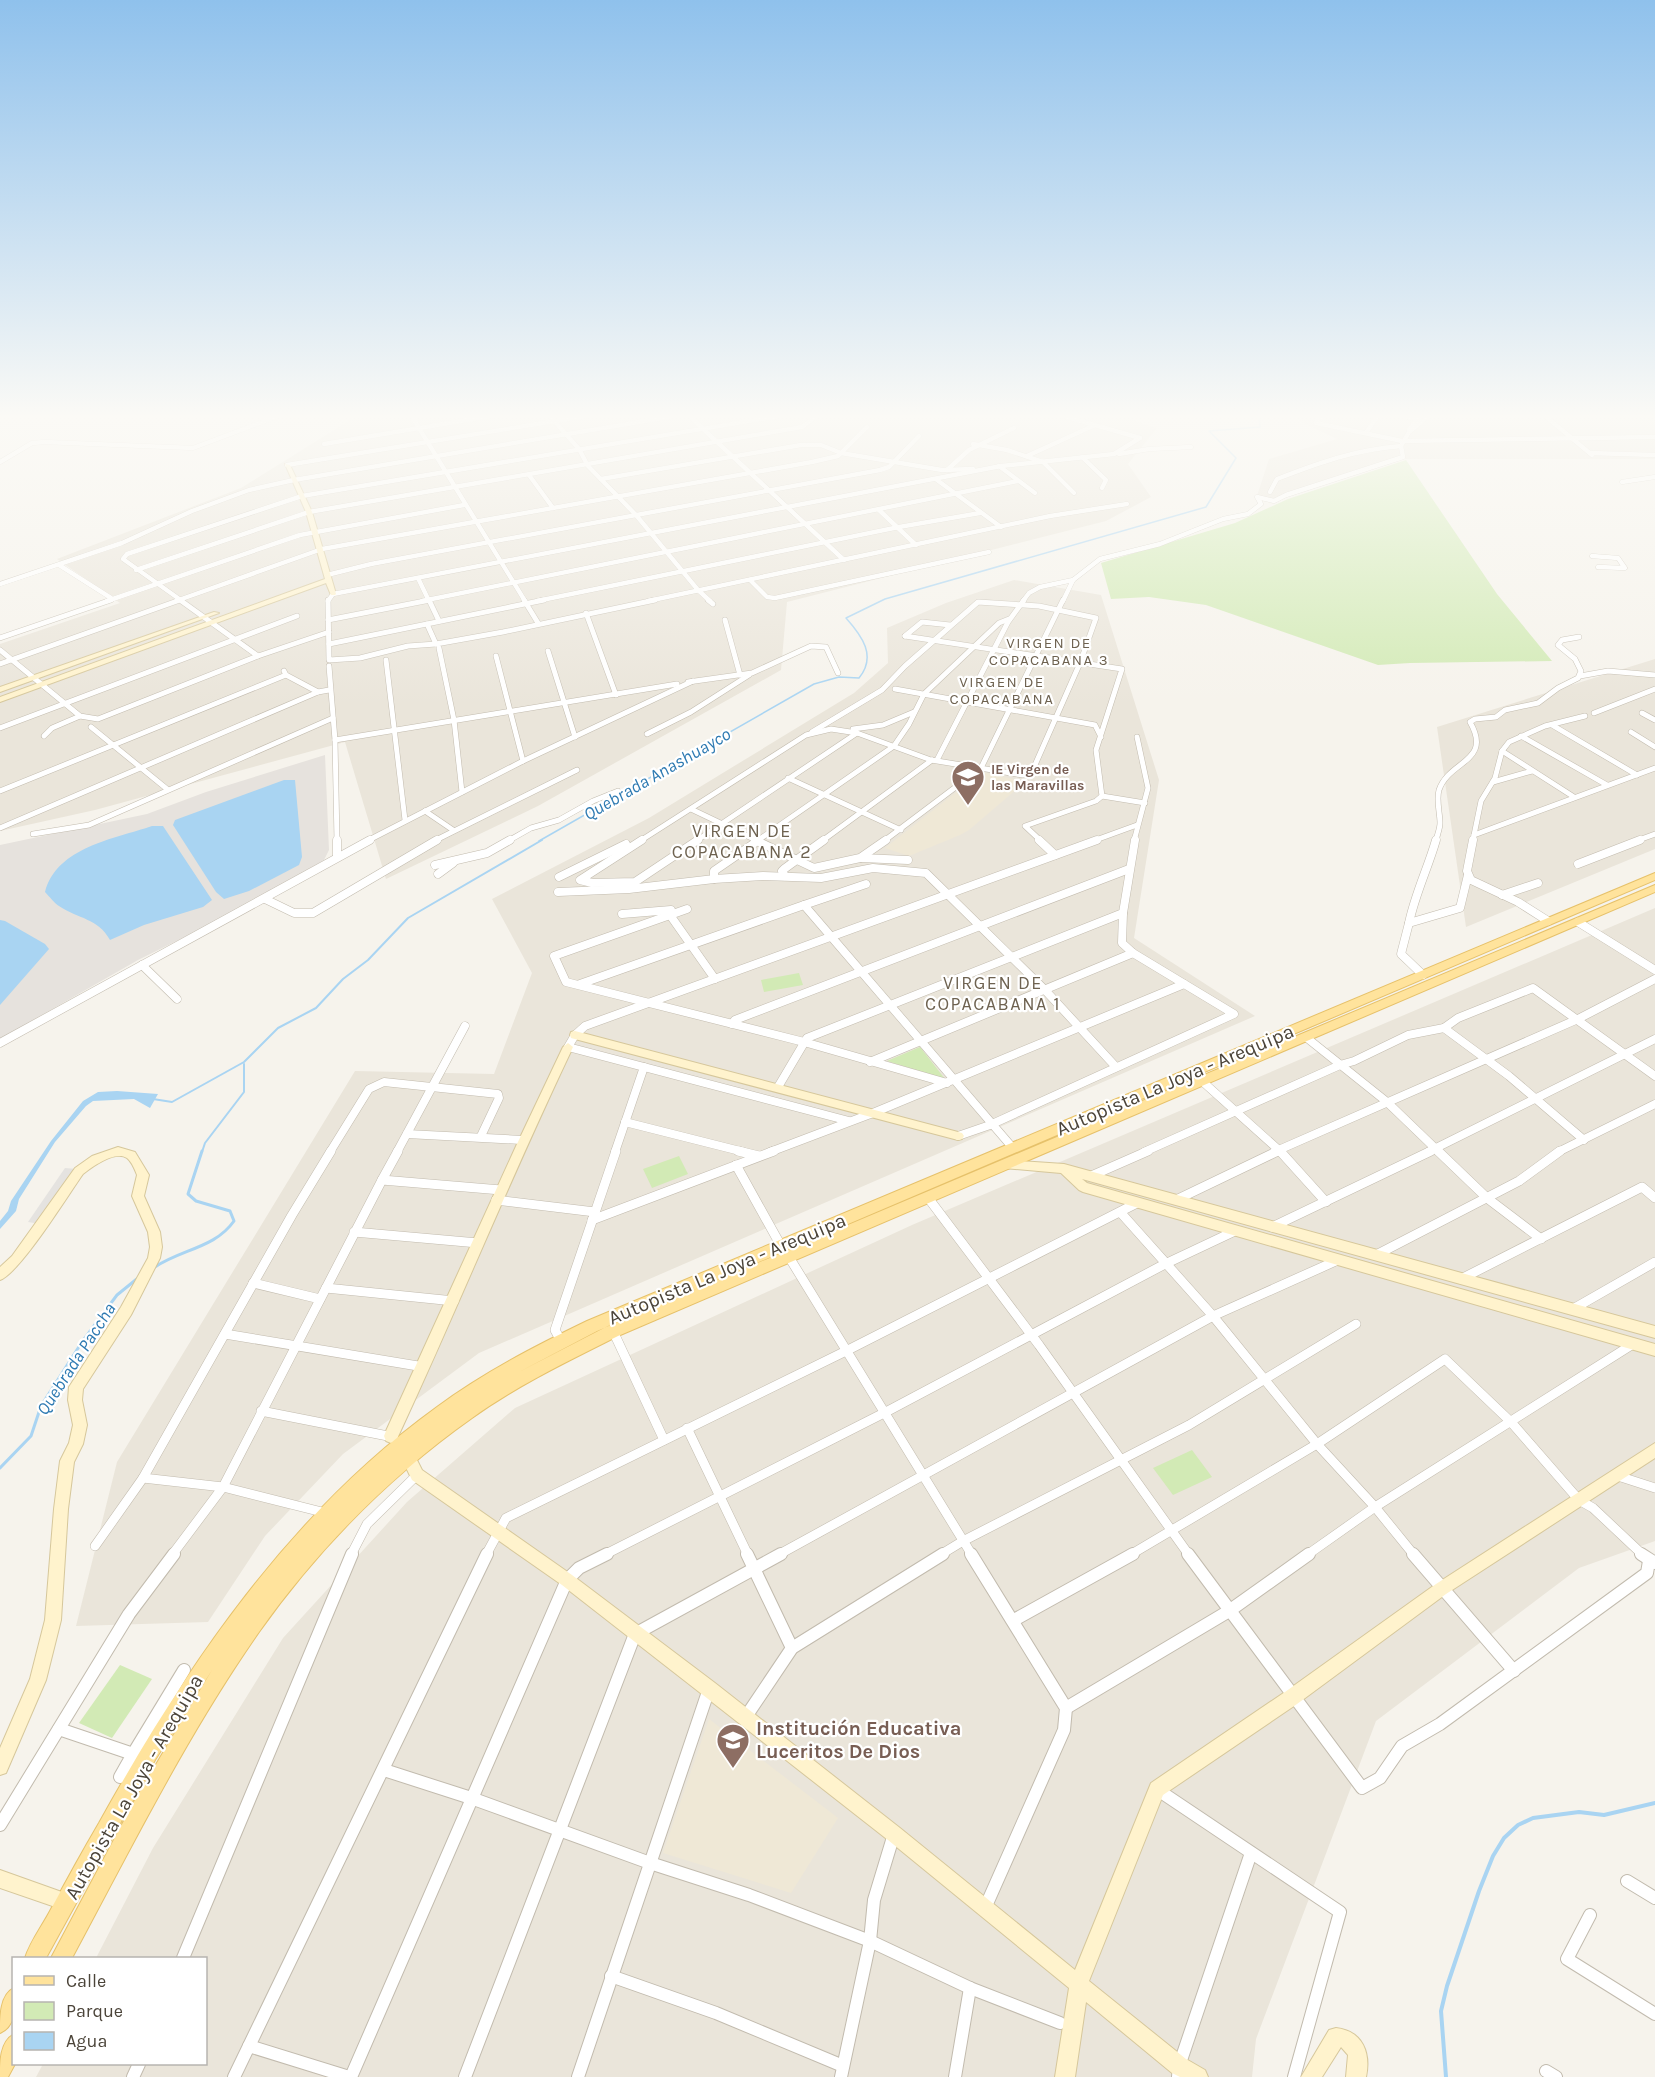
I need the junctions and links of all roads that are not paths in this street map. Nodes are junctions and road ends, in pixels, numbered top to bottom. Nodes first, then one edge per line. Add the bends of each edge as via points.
1 (190, 512) edge
2 (254, 512) edge
3 (309, 512) joint
4 (424, 512) edge
5 (468, 512) edge
6 (531, 512) edge
7 (633, 512) edge
8 (652, 512) edge
9 (762, 512) edge
10 (792, 512) edge
11 (870, 512) edge
12 (881, 512) edge
13 (1076, 512) edge
14 (1252, 512) edge
15 (980, 513) joint
16 (636, 515) junction
17 (475, 522) junction
18 (806, 525) junction
19 (899, 527) junction
20 (1001, 527) junction
21 (315, 531) junction
22 (651, 534) junction
23 (491, 542) junction
24 (825, 543) junction
25 (916, 545) junction
26 (321, 549) junction
27 (666, 552) junction
28 (989, 552) dead end
29 (1592, 556) dead end
30 (844, 560) junction
31 (503, 562) junction
32 (59, 565) junction
33 (1598, 567) dead end
34 (136, 570) junction
35 (682, 571) junction
36 (328, 577) junction
37 (418, 578) junction
38 (750, 580) junction
39 (1073, 580) junction
40 (514, 583) junction
41 (0, 584) edge
42 (156, 584) junction
43 (698, 590) junction
44 (333, 594) junction
45 (111, 598) junction
46 (181, 599) junction
47 (429, 599) junction
48 (526, 604) junction
49 (713, 604) dead end
50 (1018, 604) junction
51 (1058, 610) junction
52 (586, 613) junction
53 (204, 616) junction
54 (297, 616) dead end
55 (1009, 619) junction
56 (328, 620) junction
57 (725, 620) dead end
58 (439, 621) junction
59 (212, 622) junction
60 (538, 623) junction
61 (427, 624) junction
62 (950, 625) junction
63 (329, 632) junction
64 (1579, 637) dead end
65 (0, 638) edge
66 (234, 639) junction
67 (934, 640) junction
68 (329, 644) junction
69 (437, 646) junction
70 (974, 646) junction
71 (994, 649) junction
72 (0, 650) edge
73 (548, 651) dead end
74 (258, 656) junction
75 (496, 656) dead end
76 (1035, 656) junction
77 (12, 659) junction
78 (386, 660) dead end
79 (0, 663) edge
80 (1080, 663) junction
81 (329, 666) dead end
82 (752, 673) junction
83 (838, 673) dead end
84 (740, 675) junction
85 (1655, 675) edge
86 (896, 676) junction
87 (1580, 676) junction
88 (35, 678) junction
89 (693, 681) junction
90 (42, 685) junction
91 (895, 689) dead end
92 (1655, 689) edge
93 (0, 690) edge
94 (329, 690) junction
95 (318, 692) junction
96 (926, 693) junction
97 (616, 695) junction
98 (0, 700) edge
99 (967, 701) junction
100 (564, 702) junction
101 (65, 704) junction
102 (1010, 709) junction
103 (510, 711) junction
104 (914, 712) junction
105 (1594, 713) dead end
106 (1642, 713) dead end
107 (80, 716) junction
108 (1586, 716) dead end
109 (1055, 717) junction
110 (333, 718) junction
111 (454, 720) junction
112 (1655, 720) edge
113 (1552, 725) junction
114 (91, 727) dead end
115 (0, 728) edge
116 (396, 730) junction
117 (849, 730) junction
118 (812, 732) junction
119 (858, 732) junction
120 (1631, 732) dead end
121 (647, 734) dead end
122 (44, 736) dead end
123 (1521, 736) junction
124 (575, 737) junction
125 (1101, 737) junction
126 (1137, 737) dead end
127 (335, 740) junction
128 (113, 745) junction
129 (894, 746) junction
130 (1655, 747) edge
131 (1502, 752) junction
132 (934, 760) junction
133 (523, 761) junction
134 (139, 767) junction
135 (981, 768) junction
136 (1655, 768) edge
137 (577, 770) dead end
138 (1532, 771) junction
139 (1637, 775) junction
140 (788, 778) junction
141 (1493, 782) junction
142 (1607, 785) junction
143 (167, 789) junction
144 (0, 791) edge
145 (618, 791) dead end
146 (462, 792) junction
147 (824, 794) junction
148 (1102, 796) junction
149 (1574, 796) junction
150 (1145, 803) junction
151 (691, 808) junction
152 (424, 810) junction
153 (862, 812) junction
154 (405, 820) junction
155 (720, 824) junction
156 (1137, 825) junction
157 (0, 828) edge
158 (453, 830) junction
159 (901, 830) junction
160 (654, 831) junction
161 (33, 834) dead end
162 (1655, 834) edge
163 (1474, 835) junction
164 (758, 842) junction
165 (1055, 855) junction
166 (337, 857) junction
167 (860, 858) junction
168 (460, 860) junction
169 (797, 860) junction
170 (908, 860) dead end
171 (1578, 864) dead end
172 (435, 865) dead end
173 (1129, 869) junction
174 (438, 873) dead end
175 (1468, 875) junction
176 (785, 876) junction
177 (1655, 876) edge
178 (559, 877) dead end
179 (717, 878) junction
180 (762, 881) dead end
181 (1538, 883) dead end
182 (866, 884) dead end
183 (1655, 888) edge
184 (558, 892) dead end
185 (1502, 895) junction
186 (948, 896) junction
187 (265, 899) junction
188 (804, 905) junction
189 (1123, 913) junction
190 (622, 914) dead end
191 (670, 915) junction
192 (1548, 921) junction
193 (1578, 922) junction
194 (1409, 923) junction
195 (980, 927) junction
196 (832, 938) junction
197 (691, 945) junction
198 (1132, 953) junction
199 (1011, 957) junction
200 (142, 965) junction
201 (1655, 970) edge
202 (862, 972) junction
203 (1423, 975) junction
204 (715, 979) junction
205 (1655, 979) edge
206 (578, 984) junction
207 (1184, 984) junction
208 (1045, 990) junction
209 (177, 999) dead end
210 (650, 1002) junction
211 (892, 1005) junction
212 (1578, 1019) junction
213 (732, 1024) junction
214 (465, 1026) dead end
215 (1080, 1027) junction
216 (1444, 1028) junction
217 (575, 1035) junction
218 (1307, 1038) junction
219 (1655, 1039) edge
220 (921, 1040) junction
221 (804, 1042) junction
222 (0, 1043) edge
223 (568, 1047) junction
224 (1625, 1054) junction
225 (1487, 1059) junction
226 (870, 1062) junction
227 (1340, 1065) junction
228 (644, 1067) junction
229 (1116, 1067) junction
230 (1655, 1076) edge
231 (950, 1082) junction
232 (1203, 1082) junction
233 (778, 1087) junction
234 (432, 1088) junction
235 (1533, 1099) junction
236 (1387, 1102) junction
237 (1655, 1104) edge
238 (1234, 1112) junction
239 (873, 1113) junction
240 (849, 1121) junction
241 (625, 1122) junction
242 (990, 1125) junction
243 (407, 1134) junction
244 (481, 1136) junction
245 (958, 1136) joint
246 (522, 1140) junction
247 (1584, 1140) junction
248 (1012, 1147) junction
249 (1435, 1149) junction
250 (1279, 1150) junction
251 (759, 1156) junction
252 (736, 1165) junction
253 (1007, 1165) junction
254 (1064, 1168) junction
255 (1091, 1176) junction
256 (382, 1180) junction
257 (498, 1195) junction
258 (1655, 1197) edge
259 (929, 1198) junction
260 (1487, 1198) junction
261 (1178, 1199) junction
262 (1326, 1202) junction
263 (1137, 1203) junction
264 (1120, 1213) junction
265 (594, 1216) junction
266 (1272, 1227) junction
267 (1235, 1231) junction
268 (354, 1232) junction
269 (1541, 1239) junction
270 (478, 1243) junction
271 (785, 1252) junction
272 (1375, 1256) junction
273 (1338, 1260) junction
274 (1655, 1262) edge
275 (1165, 1264) junction
276 (0, 1275) edge
277 (990, 1278) junction
278 (1461, 1279) junction
279 (253, 1283) junction
280 (326, 1288) junction
281 (320, 1299) junction
282 (454, 1302) junction
283 (1573, 1309) junction
284 (1213, 1316) junction
285 (1356, 1324) dead end
286 (613, 1332) junction
287 (1655, 1332) edge
288 (225, 1334) junction
289 (1031, 1334) junction
290 (561, 1341) junction
291 (1633, 1344) junction
292 (295, 1346) junction
293 (1655, 1350) edge
294 (846, 1351) junction
295 (424, 1367) junction
296 (1264, 1378) junction
297 (1074, 1392) junction
298 (261, 1411) junction
299 (884, 1413) junction
300 (1511, 1422) junction
301 (687, 1428) junction
302 (664, 1440) junction
303 (1317, 1444) junction
304 (400, 1446) junction
305 (1655, 1450) edge
306 (1122, 1459) junction
307 (417, 1475) junction
308 (1618, 1476) junction
309 (923, 1477) junction
310 (143, 1478) junction
311 (224, 1487) junction
312 (1655, 1488) edge
313 (720, 1498) junction
314 (1579, 1500) junction
315 (1375, 1507) junction
316 (326, 1512) junction
317 (498, 1530) junction
318 (1172, 1532) junction
319 (963, 1541) junction
320 (95, 1546) dead end
321 (1652, 1562) edge
322 (754, 1569) junction
323 (567, 1580) junction
324 (1441, 1589) junction
325 (1229, 1611) junction
326 (1014, 1620) junction
327 (635, 1634) junction
328 (792, 1648) junction
329 (184, 1670) dead end
330 (1515, 1671) junction
331 (709, 1689) junction
332 (1291, 1698) junction
333 (1066, 1708) junction
334 (745, 1718) junction
335 (59, 1729) junction
336 (133, 1754) junction
337 (0, 1767) edge
338 (384, 1770) junction
339 (120, 1778) dead end
340 (1157, 1789) junction
341 (471, 1798) junction
342 (0, 1825) edge
343 (559, 1831) junction
344 (894, 1834) junction
345 (1251, 1853) junction
346 (650, 1863) junction
347 (0, 1879) edge
348 (1627, 1881) dead end
349 (1655, 1898) edge
350 (67, 1902) junction
351 (985, 1908) junction
352 (1590, 1916) dead end
353 (870, 1941) junction
354 (36, 1957) edge
355 (62, 1957) edge
356 (184, 1957) edge
357 (611, 1976) junction
358 (1080, 1984) junction
359 (970, 1988) junction
360 (12, 2001) edge
361 (1655, 2014) edge
362 (0, 2022) edge
363 (1060, 2023) dead end
364 (249, 2046) junction
365 (12, 2048) edge
366 (0, 2069) edge
367 (842, 2071) edge
368 (1179, 2071) edge
369 (234, 2077) edge
370 (350, 2077) edge
371 (465, 2077) edge
372 (578, 2077) edge
373 (955, 2077) edge
374 (1065, 2077) edge
375 (1198, 2077) edge
376 (1294, 2077) edge
377 (1311, 2077) edge
378 (1356, 2077) edge

1 - 32 street via 122,543
2 - 34 street via 127,554 123,559
3 - 21 street
3 - 34 street
4 - 21 street
5 - 17 street
6 - 17 street
7 - 16 street
8 - 16 street
9 - 22 street
10 - 18 street
11 - 18 street
12 - 19 street
13 - 20 street
14 - 39 street via 1160,544 1100,559
15 - 19 street
15 - 20 street
16 - 22 street
16 - 23 street
17 - 23 street
17 - 26 street
18 - 24 street
18 - 27 street
19 - 24 street
19 - 25 street
20 - 25 street
21 - 26 street
21 - 42 street
22 - 27 street
22 - 31 street
23 - 31 street
23 - 36 street via 371,564
24 - 30 street
24 - 35 street
25 - 30 street
26 - 36 street
26 - 46 street
27 - 35 street
27 - 40 street
28 - 38 street via 776,598 767,597
29 - 33 street via 1618,558 1625,568
30 - 38 street
31 - 37 street
31 - 40 street
32 - 41 street
32 - 45 street
34 - 42 street
35 - 43 street
35 - 48 street
36 - 44 street
36 - 53 street
36 - 59 street
37 - 44 street
37 - 47 street
38 - 43 street
39 - 50 street via 1035,589
39 - 51 street
40 - 47 street
40 - 48 street
42 - 45 street
42 - 46 street
43 - 49 street
43 - 52 street
44 - 56 street via 328,599
45 - 65 street
46 - 53 street
46 - 77 street
47 - 56 street
47 - 58 street
48 - 58 street
48 - 60 street
50 - 51 street
50 - 55 street
50 - 62 street via 978,602
51 - 76 street
51 - 80 street via 1096,618
52 - 60 street
52 - 97 street
53 - 59 street
53 - 88 street
54 - 66 street
55 - 70 street
55 - 71 street
56 - 63 street
57 - 84 street
58 - 61 street
59 - 66 street
59 - 90 street
60 - 69 street
61 - 68 street
61 - 69 street
62 - 67 street
62 - 67 street via 922,622 905,636
63 - 68 street
63 - 74 street
64 - 87 street via 1557,645 1575,658
66 - 74 street
66 - 101 street
67 - 70 street
67 - 86 street
68 - 69 street via 329,660 360,658 408,646
69 - 111 street
70 - 71 street
70 - 96 street
71 - 76 street
71 - 99 street
72 - 77 street
73 - 100 street
74 - 107 street via 98,719
75 - 103 street
76 - 80 street
76 - 102 street
77 - 79 street
77 - 88 street
78 - 116 street
80 - 109 street
80 - 125 street via 1122,669
81 - 94 street
82 - 83 street via 821,645 826,647
82 - 84 street
82 - 121 street via 691,712
84 - 89 street
85 - 87 street via 1606,669
86 - 96 street via 897,684
86 - 118 street via 877,693
87 - 194 street via 1538,703 1470,722 1478,743 1438,792 1440,825 1429,866 1414,896
88 - 90 street
88 - 93 street
89 - 97 street
89 - 124 street
90 - 98 street
90 - 101 street
91 - 96 street
92 - 105 street
94 - 95 street
94 - 110 street
95 - 128 street via 285,673
95 - 134 street
96 - 99 street
96 - 104 street
97 - 100 street
99 - 102 street
99 - 132 street
100 - 103 street
100 - 124 street
101 - 107 street
101 - 115 street
102 - 109 street
102 - 135 street
103 - 111 street
103 - 133 street
104 - 117 street via 883,726
104 - 129 street
106 - 112 street
107 - 122 street
108 - 113 street
109 - 125 street via 1095,726
109 - 135 street via 1031,774
110 - 127 street
110 - 143 street
111 - 116 street
111 - 146 street
113 - 123 street
113 - 139 street
114 - 128 street
116 - 127 street
116 - 154 street
117 - 118 street
117 - 119 street
118 - 151 street
119 - 129 street
119 - 140 street
120 - 130 street
123 - 131 street via 1511,740
123 - 142 street
124 - 133 street
125 - 148 street via 1096,750
126 - 150 street via 1148,788
127 - 166 street
128 - 134 street
128 - 144 street
129 - 132 street
129 - 147 street
131 - 138 street
131 - 141 street
132 - 135 street
132 - 153 street
133 - 146 street
134 - 143 street
134 - 157 street
135 - 159 street
136 - 139 street
137 - 158 street
138 - 141 street
138 - 149 street
139 - 142 street
140 - 147 street
140 - 155 street
141 - 163 street via 1481,801
142 - 149 street
143 - 161 street via 89,825
145 - 168 street via 559,820 531,828 498,848
146 - 152 street
147 - 153 street
147 - 164 street
148 - 150 street
148 - 165 street via 1025,826
149 - 163 street
150 - 156 street
151 - 155 street
151 - 160 street
152 - 154 street
152 - 158 street
153 - 159 street
153 - 169 street
154 - 166 street
155 - 160 street via 635,882 580,880
155 - 164 street
156 - 165 street
156 - 173 street
158 - 187 street via 313,913 294,913
159 - 167 street
160 - 178 street
162 - 171 street
163 - 175 street
164 - 169 street
164 - 179 street via 714,871
165 - 186 street
166 - 187 street
167 - 169 street via 814,868
167 - 170 street
168 - 172 street
168 - 174 street
169 - 176 street via 784,869
173 - 189 street
173 - 195 street
175 - 185 street via 1476,884
175 - 194 street via 1460,908
176 - 179 street
176 - 186 street via 821,878 870,868 923,872
177 - 192 main road, Autopista La Joya - Arequipa
179 - 180 street
179 - 184 street
181 - 185 street
182 - 188 street
183 - 193 main road, Autopista La Joya - Arequipa
185 - 192 street
186 - 195 street
186 - 196 street
187 - 200 street
188 - 196 street
188 - 197 street
189 - 198 street via 1122,944
189 - 199 street
190 - 191 street via 687,909
191 - 197 street
191 - 206 street via 554,956 566,982
192 - 203 main road, Autopista La Joya - Arequipa
193 - 201 street
193 - 218 main road, Autopista La Joya - Arequipa
194 - 203 street via 1401,954
195 - 199 street
195 - 202 street
196 - 202 street
196 - 204 street
197 - 204 street
197 - 206 street
198 - 207 street
198 - 208 street
199 - 208 street
199 - 211 street
200 - 209 street
200 - 222 street
202 - 211 street
202 - 213 street
203 - 248 main road, Autopista La Joya - Arequipa
204 - 210 street
205 - 212 street
206 - 210 street
207 - 215 street
207 - 229 street via 1234,1014
208 - 215 street
208 - 220 street
210 - 213 street
210 - 217 street via 585,1026
211 - 220 street
211 - 221 street
212 - 216 street via 1533,988 1458,1018
212 - 224 street
212 - 225 street
213 - 221 street
214 - 234 street
215 - 229 street
215 - 231 street
216 - 225 street
216 - 227 street via 1408,1035
217 - 223 street
217 - 233 street
218 - 227 street
218 - 232 main road, Autopista La Joya - Arequipa
219 - 224 street
220 - 226 street
220 - 231 street
221 - 226 street
221 - 233 street
223 - 228 street
223 - 246 street
224 - 230 street
224 - 235 street
225 - 235 street
225 - 236 street
226 - 231 street
227 - 236 street
227 - 238 street
228 - 240 street
228 - 241 street
229 - 242 street
231 - 239 street
231 - 242 street
232 - 238 street
232 - 253 main road, Autopista La Joya - Arequipa
233 - 239 street
234 - 243 street
234 - 244 street via 498,1094 500,1098
234 - 279 street via 384,1082 369,1089
235 - 247 street
235 - 249 street
236 - 249 street
236 - 250 street
237 - 247 street
238 - 250 street
238 - 255 street
239 - 240 street
239 - 245 street
240 - 251 street
241 - 251 street
241 - 265 street
242 - 245 street
242 - 248 street
243 - 244 street
243 - 256 street
244 - 246 street
246 - 257 street
247 - 260 street via 1561,1150 1537,1170
248 - 271 main road, Autopista La Joya - Arequipa
249 - 260 street
249 - 262 street
250 - 261 street
250 - 262 street
251 - 252 street
252 - 265 street
252 - 271 street
253 - 254 street
253 - 259 main road, Autopista La Joya - Arequipa
254 - 255 street
254 - 263 street via 1083,1187
255 - 261 street
256 - 257 street
256 - 268 street
257 - 265 street
257 - 270 street
258 - 269 street via 1642,1187
259 - 271 main road, Autopista La Joya - Arequipa
259 - 277 street
260 - 269 street
260 - 272 street
261 - 266 street
262 - 266 street
263 - 264 street
263 - 267 street
264 - 275 street
264 - 277 street
265 - 290 street via 555,1330
266 - 272 street
267 - 273 street
267 - 275 street
268 - 270 street
268 - 280 street
269 - 278 street
270 - 282 street
271 - 286 main road, Autopista La Joya - Arequipa
271 - 290 main road, Autopista La Joya - Arequipa
271 - 294 street
272 - 278 street
273 - 284 street
273 - 291 street
274 - 283 street
275 - 284 street
275 - 289 street
276 - 337 street via 16,1260 88,1162 96,1157 128,1153 133,1157 143,1175 138,1196 154,1232 154,1258 126,1311 76,1388 80,1425 68,1461 53,1620 38,1680
277 - 289 street
277 - 294 street
278 - 283 street
279 - 281 street
279 - 288 street
280 - 281 street
280 - 282 street
281 - 292 street
282 - 295 street
283 - 287 street
284 - 296 street
284 - 297 street
285 - 296 street
286 - 302 street
286 - 304 main road, Autopista La Joya - Arequipa via 556,1359
288 - 292 street
288 - 310 street
289 - 297 street
289 - 299 street
290 - 304 main road, Autopista La Joya - Arequipa via 442,1412
291 - 293 street
291 - 300 street
292 - 295 street
292 - 298 street
294 - 299 street
294 - 301 street
295 - 304 street
296 - 303 street
296 - 306 street via 1189,1425
297 - 306 street
297 - 309 street
298 - 304 street
298 - 311 street
299 - 309 street
299 - 313 street
300 - 303 street via 1445,1359
300 - 314 street
300 - 315 street
301 - 302 street
301 - 313 street
302 - 317 street via 506,1518
303 - 315 street
303 - 318 street
304 - 307 street
304 - 316 main road, Autopista La Joya - Arequipa
304 - 355 main road, Autopista La Joya - Arequipa via 357,1506 303,1565 231,1658 184,1734
305 - 308 street
306 - 318 street
306 - 319 street
307 - 317 street
307 - 356 street via 367,1524 346,1566
308 - 312 street
308 - 314 street
309 - 319 street
309 - 322 street
310 - 311 street
310 - 320 street
311 - 316 street
311 - 335 street via 129,1614
313 - 322 street
313 - 323 street via 579,1568
314 - 321 street
314 - 324 street
315 - 324 street
315 - 325 street
316 - 350 main road, Autopista La Joya - Arequipa via 244,1610 165,1726
317 - 323 street
317 - 338 street
318 - 325 street
318 - 326 street
319 - 326 street
319 - 328 street
321 - 330 street via 1647,1573
322 - 327 street
322 - 328 street
323 - 327 street
323 - 341 street
324 - 330 street
324 - 332 street
325 - 332 street
325 - 333 street
326 - 333 street
327 - 331 street
327 - 343 street
328 - 334 street
329 - 336 street
330 - 332 street via 1402,1746 1380,1778 1362,1788
331 - 334 street
331 - 346 street
332 - 340 street
333 - 351 street via 1064,1730
334 - 344 street
335 - 336 street
335 - 342 street
336 - 339 street
338 - 341 street
338 - 364 street
340 - 345 street
340 - 358 street
341 - 343 street
341 - 370 street
343 - 346 street
343 - 371 street
344 - 351 street
344 - 353 street via 873,1900
345 - 368 street
345 - 376 street via 1340,1912
346 - 353 street via 748,1894
346 - 357 street
347 - 350 street
348 - 349 street
350 - 354 main road, Autopista La Joya - Arequipa
351 - 358 street
352 - 361 street via 1568,1959
353 - 359 street
353 - 367 street
357 - 367 street via 716,2013
357 - 372 street
358 - 368 street
358 - 374 street
359 - 363 street
359 - 373 street
360 - 362 main road
364 - 369 street
364 - 370 street
365 - 366 main road
368 - 375 street
377 - 378 street via 1336,2037 1345,2038 1356,2049

